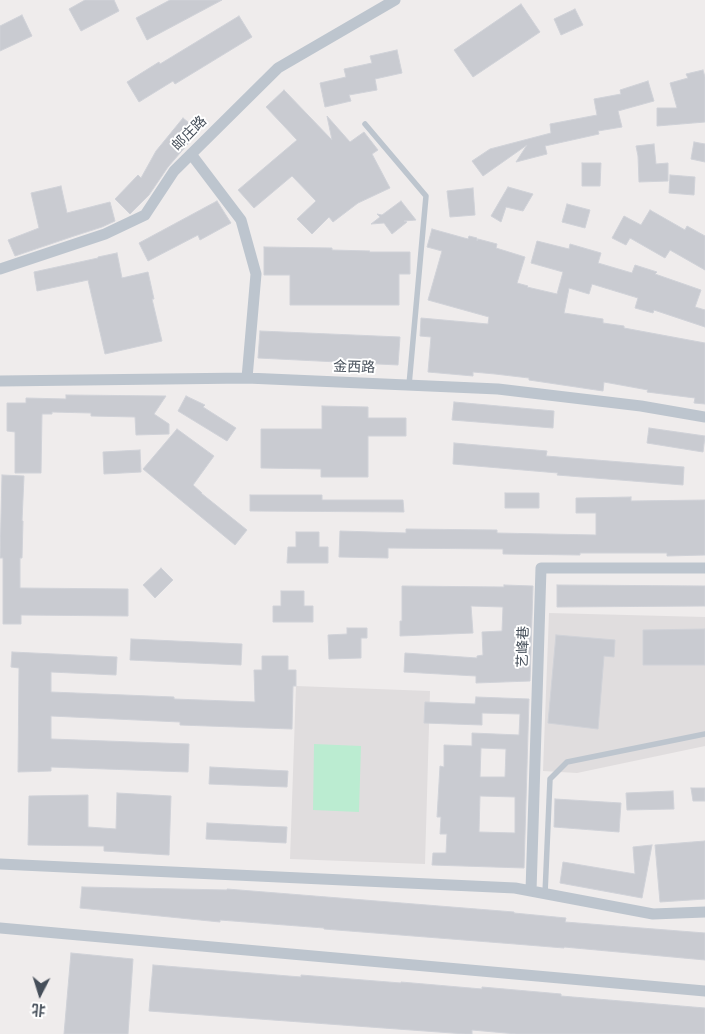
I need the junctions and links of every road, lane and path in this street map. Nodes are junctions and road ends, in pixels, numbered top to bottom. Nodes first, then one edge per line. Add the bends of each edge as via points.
1 (395, 0) edge
2 (365, 124) dead end
3 (191, 154) junction
4 (0, 269) edge
5 (247, 378) junction
6 (0, 381) edge
7 (409, 385) junction
8 (705, 416) edge
9 (705, 568) edge
10 (705, 734) edge
11 (0, 864) edge
12 (532, 891) junction
13 (545, 894) junction
14 (705, 912) edge
15 (0, 928) edge
16 (705, 991) edge

1 - 3 street, 邮庄路 via 278,68
2 - 7 lane via 426,196
3 - 4 street, 邮庄路 via 174,171 145,215 105,234
3 - 5 street via 241,220 256,274
5 - 6 street, 金西路
5 - 7 street, 金西路
7 - 8 street, 金西路 via 498,389
9 - 12 street, 艺峰巷 via 541,568
10 - 13 lane via 567,762 550,779
11 - 12 street
12 - 13 street
13 - 14 street via 654,914
15 - 16 street

